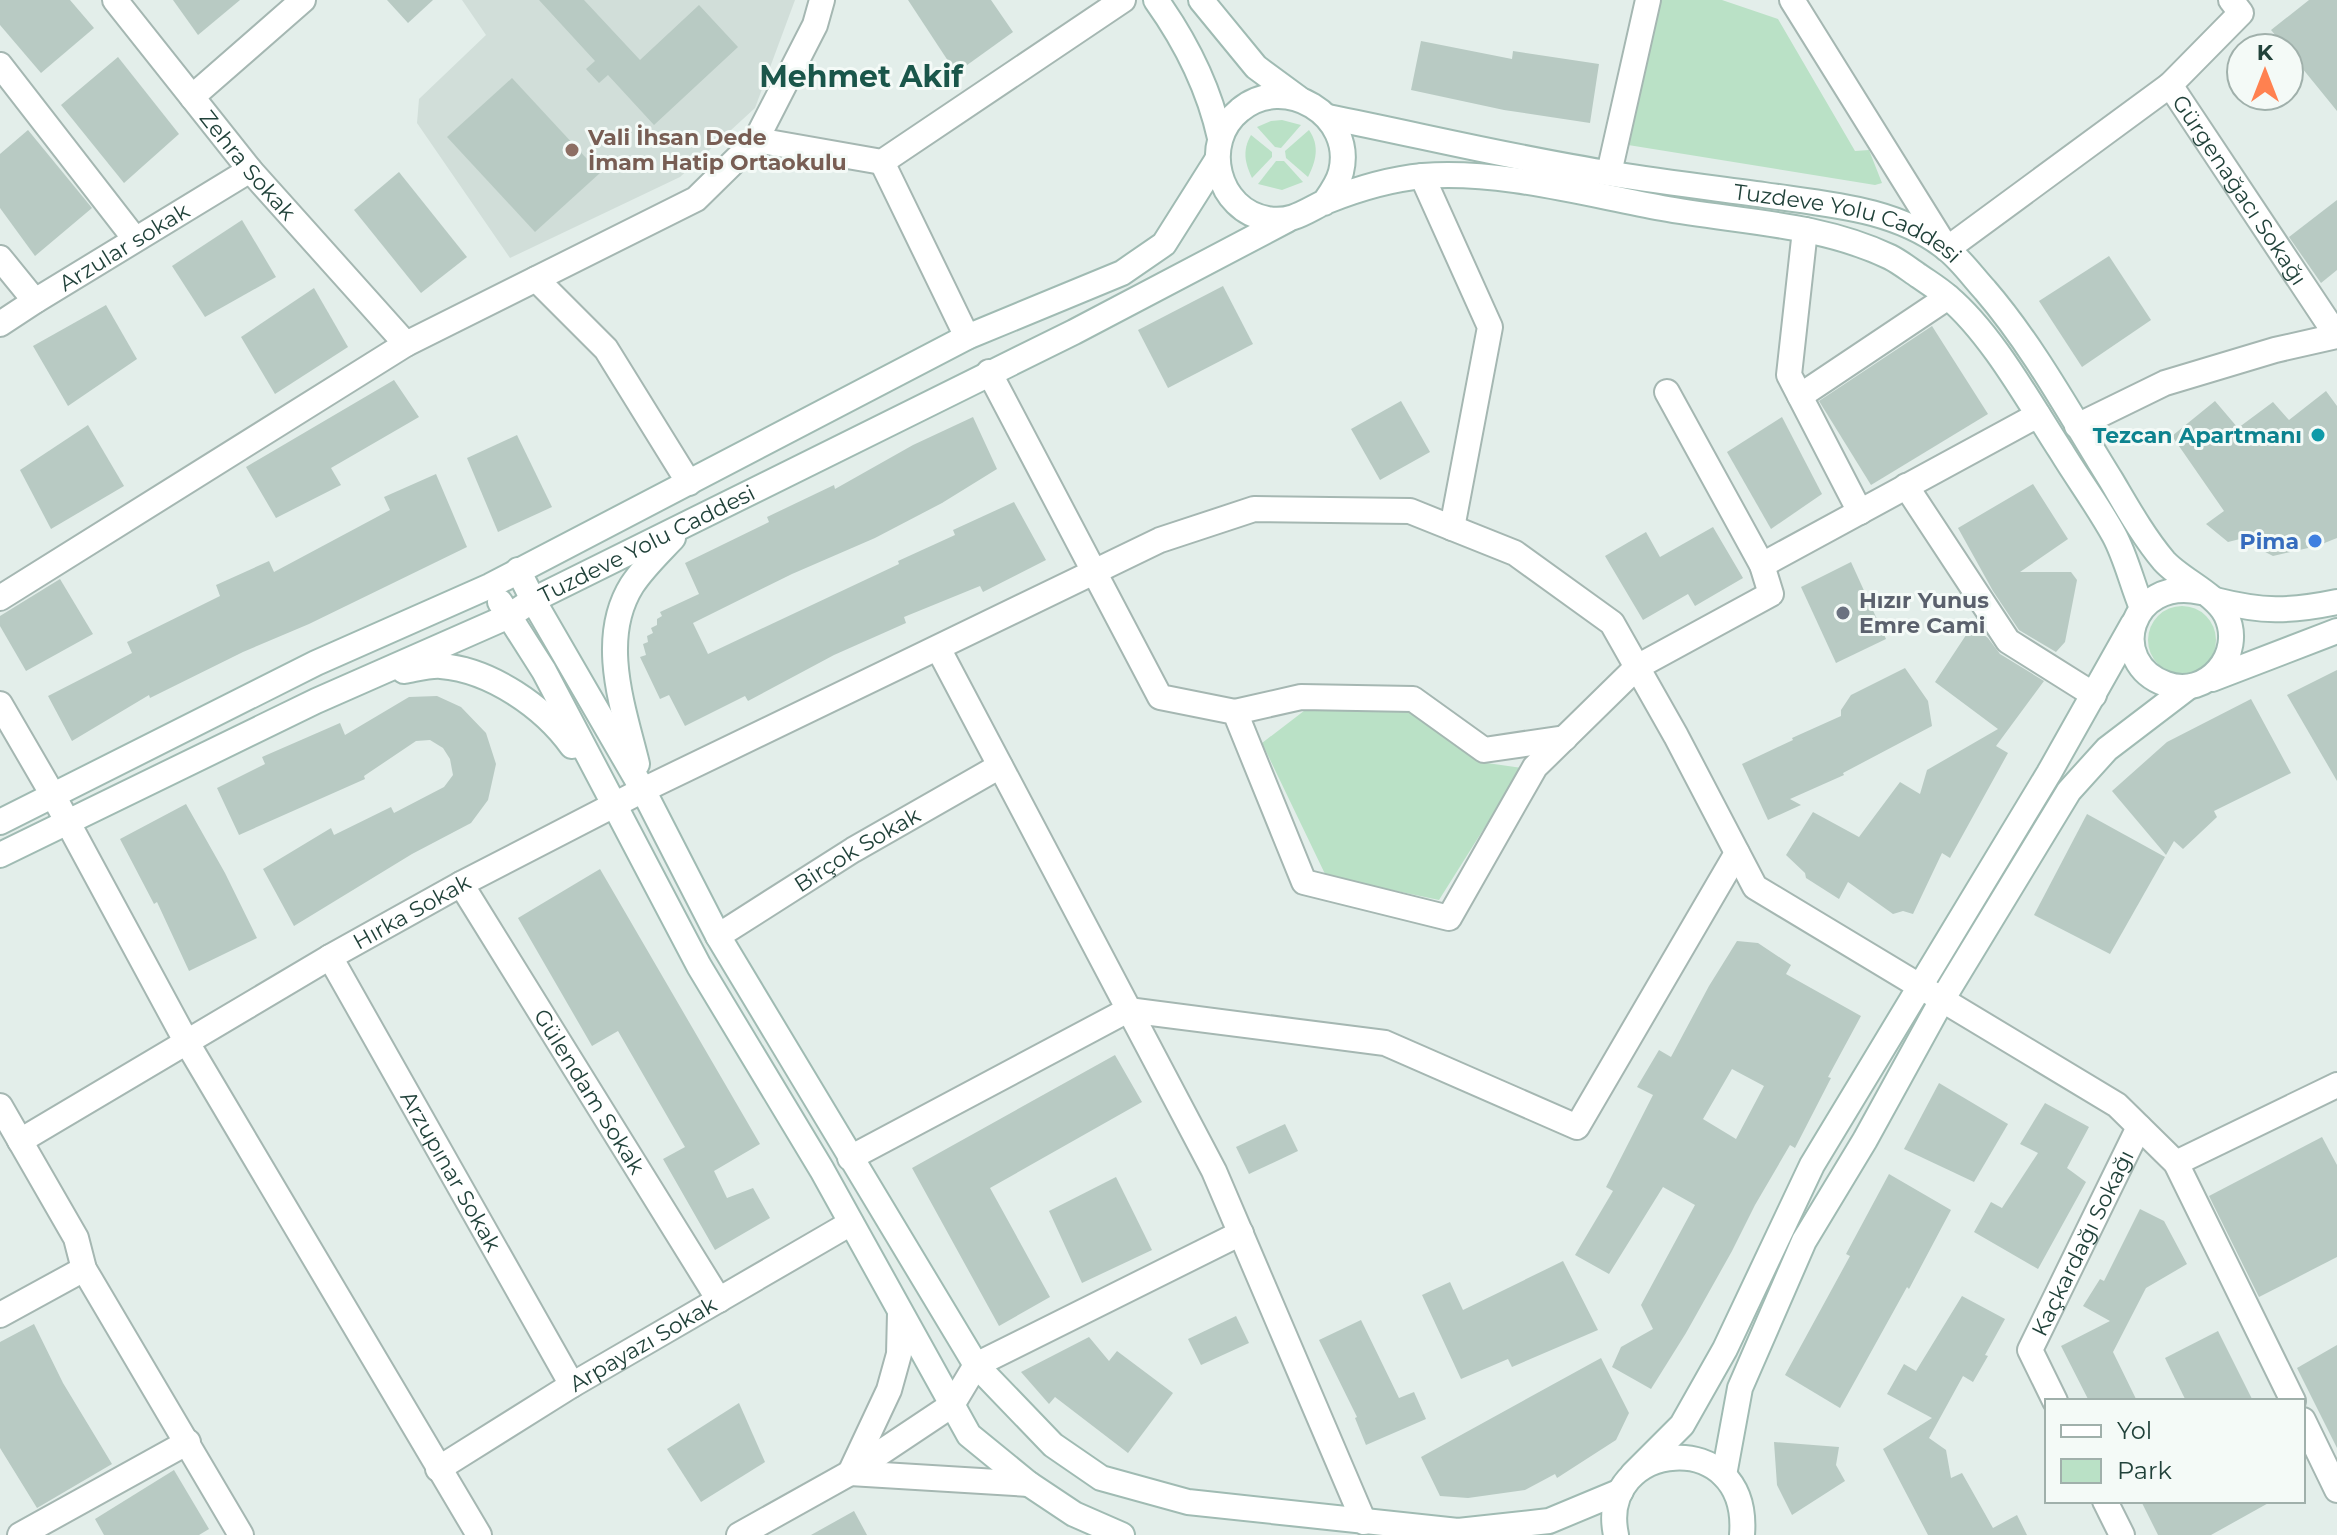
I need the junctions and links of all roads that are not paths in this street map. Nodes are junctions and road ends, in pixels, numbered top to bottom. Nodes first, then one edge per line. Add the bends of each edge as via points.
1 (115, 0) edge
2 (303, 0) edge
3 (822, 0) edge
4 (1123, 0) edge
5 (1156, 0) edge
6 (1201, 0) edge
7 (1648, 0) edge
8 (1792, 0) edge
9 (2231, 0) edge
10 (0, 65) edge
11 (2170, 85) junction
12 (192, 97) junction
13 (1298, 98) junction
14 (1328, 117) junction
15 (756, 140) junction
16 (1218, 149) junction
17 (882, 162) junction
18 (250, 170) junction
19 (1609, 173) junction
20 (1422, 176) junction
21 (1324, 203) junction
22 (1287, 220) junction
23 (1805, 230) junction
24 (135, 239) junction
25 (1947, 249) junction
26 (0, 258) edge
27 (536, 279) junction
28 (1948, 297) junction
29 (35, 301) junction
30 (0, 324) edge
31 (2337, 336) edge
32 (967, 337) junction
33 (406, 344) junction
34 (989, 372) junction
35 (1667, 392) dead end
36 (1800, 396) junction
37 (2038, 415) junction
38 (2077, 426) junction
39 (689, 483) junction
40 (1906, 486) junction
41 (1860, 512) junction
42 (685, 525) junction
43 (1452, 528) junction
44 (1762, 565) junction
45 (518, 570) junction
46 (1093, 573) junction
47 (490, 586) junction
48 (2208, 596) junction
49 (0, 598) edge
50 (533, 600) junction
51 (2337, 602) edge
52 (2138, 615) junction
53 (509, 616) junction
54 (2337, 631) edge
55 (938, 648) junction
56 (1637, 667) junction
57 (370, 677) junction
58 (2195, 685) junction
59 (2094, 695) junction
60 (0, 704) edge
61 (1235, 712) junction
62 (1565, 738) junction
63 (1000, 766) junction
64 (643, 790) junction
65 (54, 797) junction
66 (615, 804) junction
67 (0, 822) edge
68 (68, 824) junction
69 (1737, 853) junction
70 (0, 855) edge
71 (461, 884) junction
72 (718, 936) junction
73 (330, 957) junction
74 (1918, 987) junction
75 (1942, 1000) junction
76 (1128, 1010) junction
77 (186, 1041) junction
78 (2337, 1085) edge
79 (0, 1106) edge
80 (2139, 1127) junction
81 (20, 1141) junction
82 (850, 1158) junction
83 (2176, 1163) junction
84 (851, 1223) junction
85 (1241, 1233) junction
86 (84, 1269) junction
87 (719, 1300) junction
88 (900, 1313) junction
89 (0, 1315) edge
90 (976, 1365) junction
91 (572, 1385) junction
92 (2054, 1399) edge
93 (2292, 1399) edge
94 (952, 1405) junction
95 (2305, 1424) edge
96 (188, 1442) junction
97 (438, 1469) junction
98 (850, 1473) junction
99 (1724, 1475) junction
100 (1627, 1483) junction
101 (1029, 1484) junction
102 (2337, 1487) edge
103 (2106, 1503) edge
104 (1364, 1522) junction
105 (475, 1534) edge
106 (20, 1535) edge
107 (241, 1535) edge
108 (739, 1535) edge
109 (1122, 1535) edge
110 (1616, 1535) edge
111 (1742, 1535) edge
112 (2122, 1535) edge

1 - 12 street, Zehra Sokak
2 - 12 street
3 - 15 street via 815,25
4 - 17 street
5 - 16 street via 1185,45 1213,107
6 - 13 street via 1256,67
7 - 19 street
8 - 25 street
9 - 11 street via 2241,13
10 - 24 street
11 - 25 street
11 - 31 street, Gürgenağacı Sokağı
12 - 18 street, Zehra Sokak
13 - 14 street
13 - 16 street via 1282,95 1251,102 1227,124
14 - 19 street, Tuzdeve Yolu Caddesi
14 - 21 street via 1342,152 1335,188
15 - 17 street
15 - 27 street via 696,199
16 - 22 street via 1221,180 1231,198 1247,212
16 - 32 street, Tuzdeve Yolu Caddesi via 1164,244 1122,273
17 - 32 street
18 - 24 street, Arzular sokak
18 - 33 street, Zehra Sokak
19 - 25 street, Tuzdeve Yolu Caddesi via 1861,210 1912,228
20 - 21 street, Tuzdeve Yolu Caddesi
20 - 23 street, Tuzdeve Yolu Caddesi via 1486,176
20 - 43 street via 1490,327
21 - 22 street
22 - 34 street, Tuzdeve Yolu Caddesi
23 - 28 street, Tuzdeve Yolu Caddesi via 1892,258
23 - 36 street via 1789,375
24 - 29 street, Arzular sokak
25 - 38 street, Tuzdeve Yolu Caddesi via 2009,318
26 - 29 street
27 - 33 street
27 - 39 street via 606,349
28 - 36 street
28 - 37 street, Tuzdeve Yolu Caddesi via 1979,329
29 - 30 street, Arzular sokak
31 - 38 street via 2165,383
32 - 39 street, Tuzdeve Yolu Caddesi
33 - 49 street
34 - 42 street, Tuzdeve Yolu Caddesi
34 - 46 street
35 - 44 street
36 - 41 street
37 - 40 street
37 - 52 street, Tuzdeve Yolu Caddesi via 2115,537
38 - 48 street, Tuzdeve Yolu Caddesi via 2166,563
39 - 45 street, Tuzdeve Yolu Caddesi
40 - 41 street
40 - 59 street via 2008,641
41 - 44 street
42 - 50 street, Tuzdeve Yolu Caddesi
42 - 64 street via 630,587 614,629 618,685
43 - 46 street, Hırka Sokak via 1410,511 1254,509 1160,540
43 - 56 street, Hırka Sokak via 1515,553 1612,623
44 - 56 street via 1771,594
45 - 47 street, Tuzdeve Yolu Caddesi
45 - 50 street
46 - 55 street, Hırka Sokak
46 - 61 street via 1160,697
47 - 53 street
47 - 65 street, Tuzdeve Yolu Caddesi via 316,663
48 - 51 street via 2256,610
48 - 52 street via 2185,588 2169,590
48 - 58 street via 2225,613 2231,644 2217,673
50 - 53 street, Tuzdeve Yolu Caddesi
50 - 64 street
52 - 58 street via 2133,646 2142,668 2170,686
52 - 59 street
53 - 57 street, Tuzdeve Yolu Caddesi
53 - 66 street
54 - 58 street
55 - 63 street
55 - 64 street, Hırka Sokak
56 - 62 street
56 - 69 street, Hırka Sokak
57 - 66 street via 439,666 479,674 557,726
57 - 68 street, Tuzdeve Yolu Caddesi
58 - 75 street via 2107,749 2069,791
59 - 74 street
60 - 65 street
61 - 62 street via 1301,697 1413,699 1484,750
61 - 62 street via 1304,882 1449,918 1535,767
63 - 72 street, Birçok Sokak
63 - 76 street
64 - 66 street, Hırka Sokak
64 - 72 street
65 - 67 street, Tuzdeve Yolu Caddesi
65 - 68 street
66 - 71 street, Hırka Sokak
66 - 84 street via 699,966
68 - 70 street, Tuzdeve Yolu Caddesi
68 - 77 street
69 - 74 street, Hırka Sokak via 1755,887
69 - 76 street via 1577,1127 1385,1043
71 - 73 street, Hırka Sokak
71 - 87 street, Gülendam Sokak
72 - 82 street
73 - 77 street, Hırka Sokak
73 - 91 street, Arzupınar Sokak
74 - 75 street, Hırka Sokak
74 - 100 street via 1812,1165 1725,1349 1682,1425
75 - 80 street, Hırka Sokak via 2117,1105
75 - 99 street via 1804,1241 1740,1388
76 - 82 street
76 - 85 street
77 - 81 street, Hırka Sokak
77 - 97 street
78 - 83 street
79 - 81 street
80 - 83 street, Hırka Sokak
80 - 92 street, Kaçkardağı Sokağı via 2030,1350
81 - 86 street via 76,1238
82 - 90 street
83 - 93 street, Hırka Sokak
84 - 87 street, Arpayazı Sokak
84 - 88 street
85 - 90 street
85 - 104 street
86 - 89 street
86 - 96 street
87 - 91 street, Arpayazı Sokak
88 - 94 street
88 - 98 street via 899,1354 889,1390
90 - 94 street
90 - 104 street via 1053,1445 1101,1478 1188,1502
91 - 97 street, Arpayazı Sokak
94 - 98 street
94 - 101 street via 969,1435
95 - 102 street
96 - 106 street
96 - 107 street
97 - 105 street
98 - 101 street
98 - 108 street
99 - 100 street via 1708,1463 1669,1456 1650,1463
99 - 111 street via 1737,1492
100 - 104 street via 1549,1521 1458,1531
100 - 110 street via 1614,1511
101 - 109 street via 1074,1514
103 - 112 street

